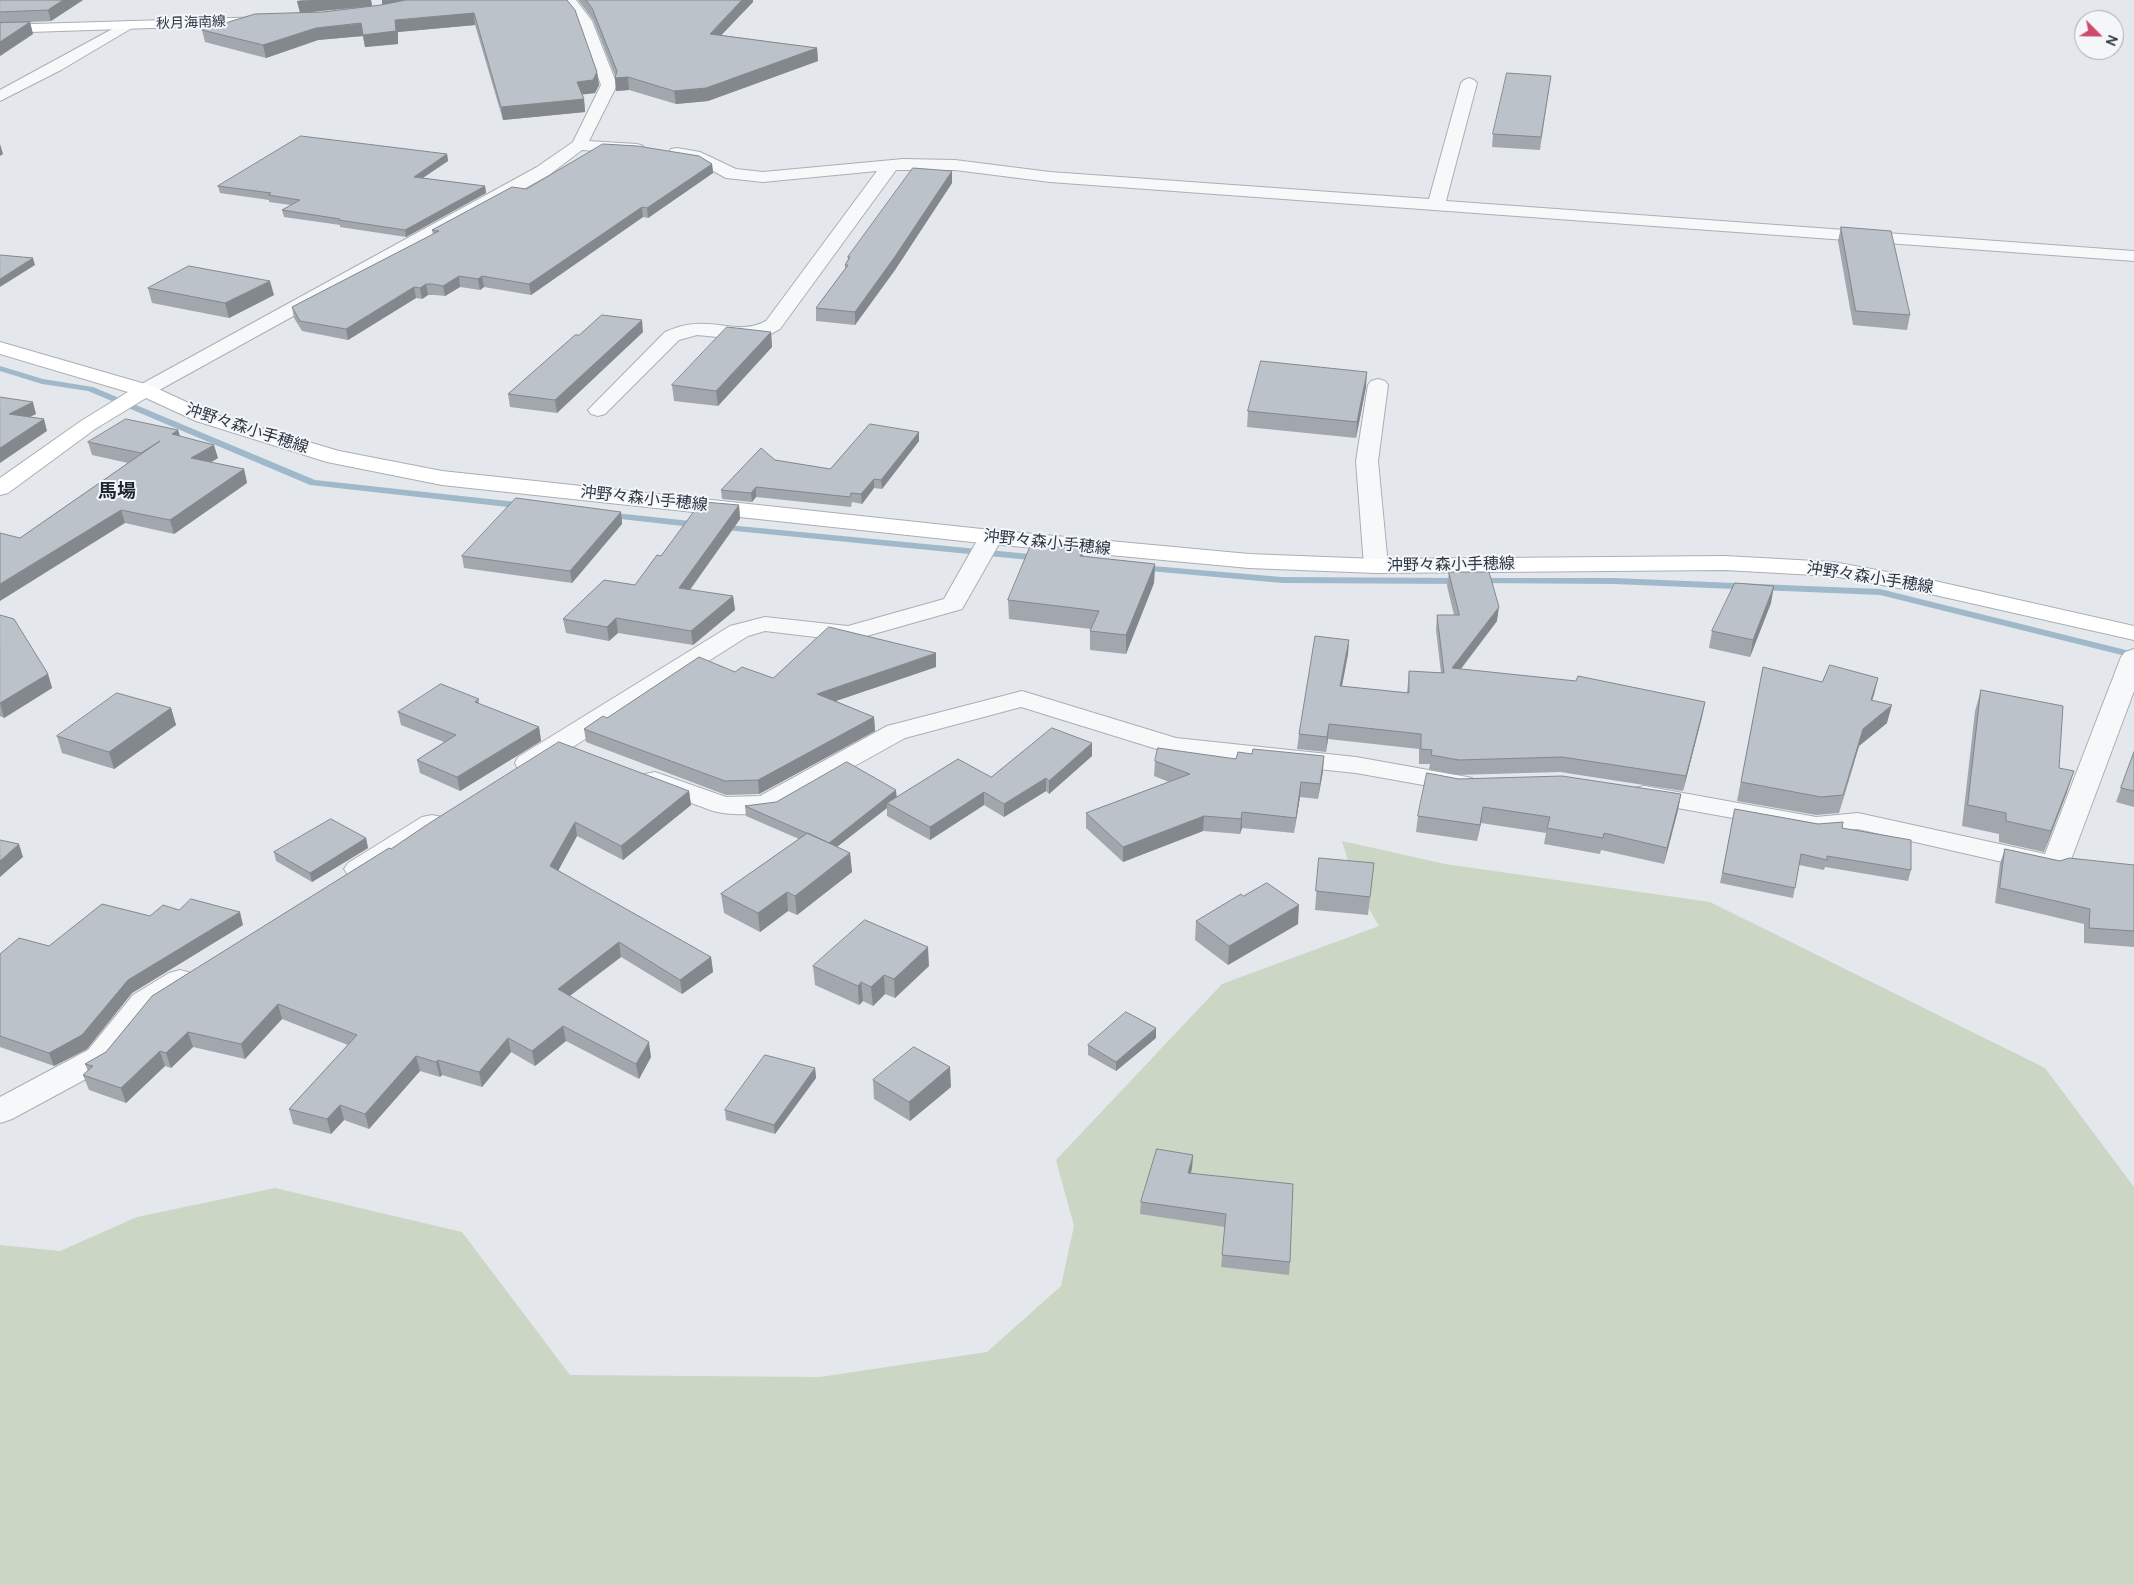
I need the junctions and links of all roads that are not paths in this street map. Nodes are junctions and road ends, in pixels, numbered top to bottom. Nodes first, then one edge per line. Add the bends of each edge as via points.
1 (569, 0) edge
2 (278, 20) edge
3 (127, 25) junction
4 (0, 29) edge
5 (1469, 83) dead end
6 (0, 96) edge
7 (579, 145) junction
8 (890, 166) junction
9 (1436, 205) junction
10 (2134, 256) edge
11 (0, 348) edge
12 (1378, 385) dead end
13 (145, 390) junction
14 (598, 410) dead end
15 (0, 488) edge
16 (991, 537) junction
17 (1376, 566) junction
18 (2134, 633) edge
19 (2134, 657) edge
20 (560, 744) junction
21 (587, 754) edge
22 (632, 771) edge
23 (509, 775) edge
24 (1485, 784) edge
25 (1617, 790) edge
26 (450, 812) edge
27 (340, 881) edge
28 (204, 965) edge
29 (0, 1111) edge

1 - 7 street via 585,21 609,85
2 - 3 main road, 秋月海南線
3 - 4 main road, 秋月海南線
3 - 6 street via 56,68
5 - 9 street
7 - 8 street via 653,150 700,158 732,174 763,177
7 - 13 street via 543,171
8 - 9 street via 955,165 1050,177
8 - 14 street via 773,325 754,333 702,329 679,331
9 - 10 street
11 - 13 main road, 沖野々森小手穂線
12 - 17 street via 1367,461
13 - 15 main road via 88,425
13 - 16 main road, 沖野々森小手穂線 via 203,418 335,457 442,478
16 - 17 main road, 沖野々森小手穂線 via 1248,561
16 - 20 street via 953,604 849,634 765,624 739,631
17 - 18 main road, 沖野々森小手穂線 via 1726,563 1833,569 1926,586
19 - 25 street via 2055,865 1858,821 1816,825
20 - 21 street
20 - 23 street
22 - 24 street via 723,805 766,804 896,732 1022,699 1173,746 1356,765 1457,785
26 - 27 street
28 - 29 street via 144,1002 99,1058

